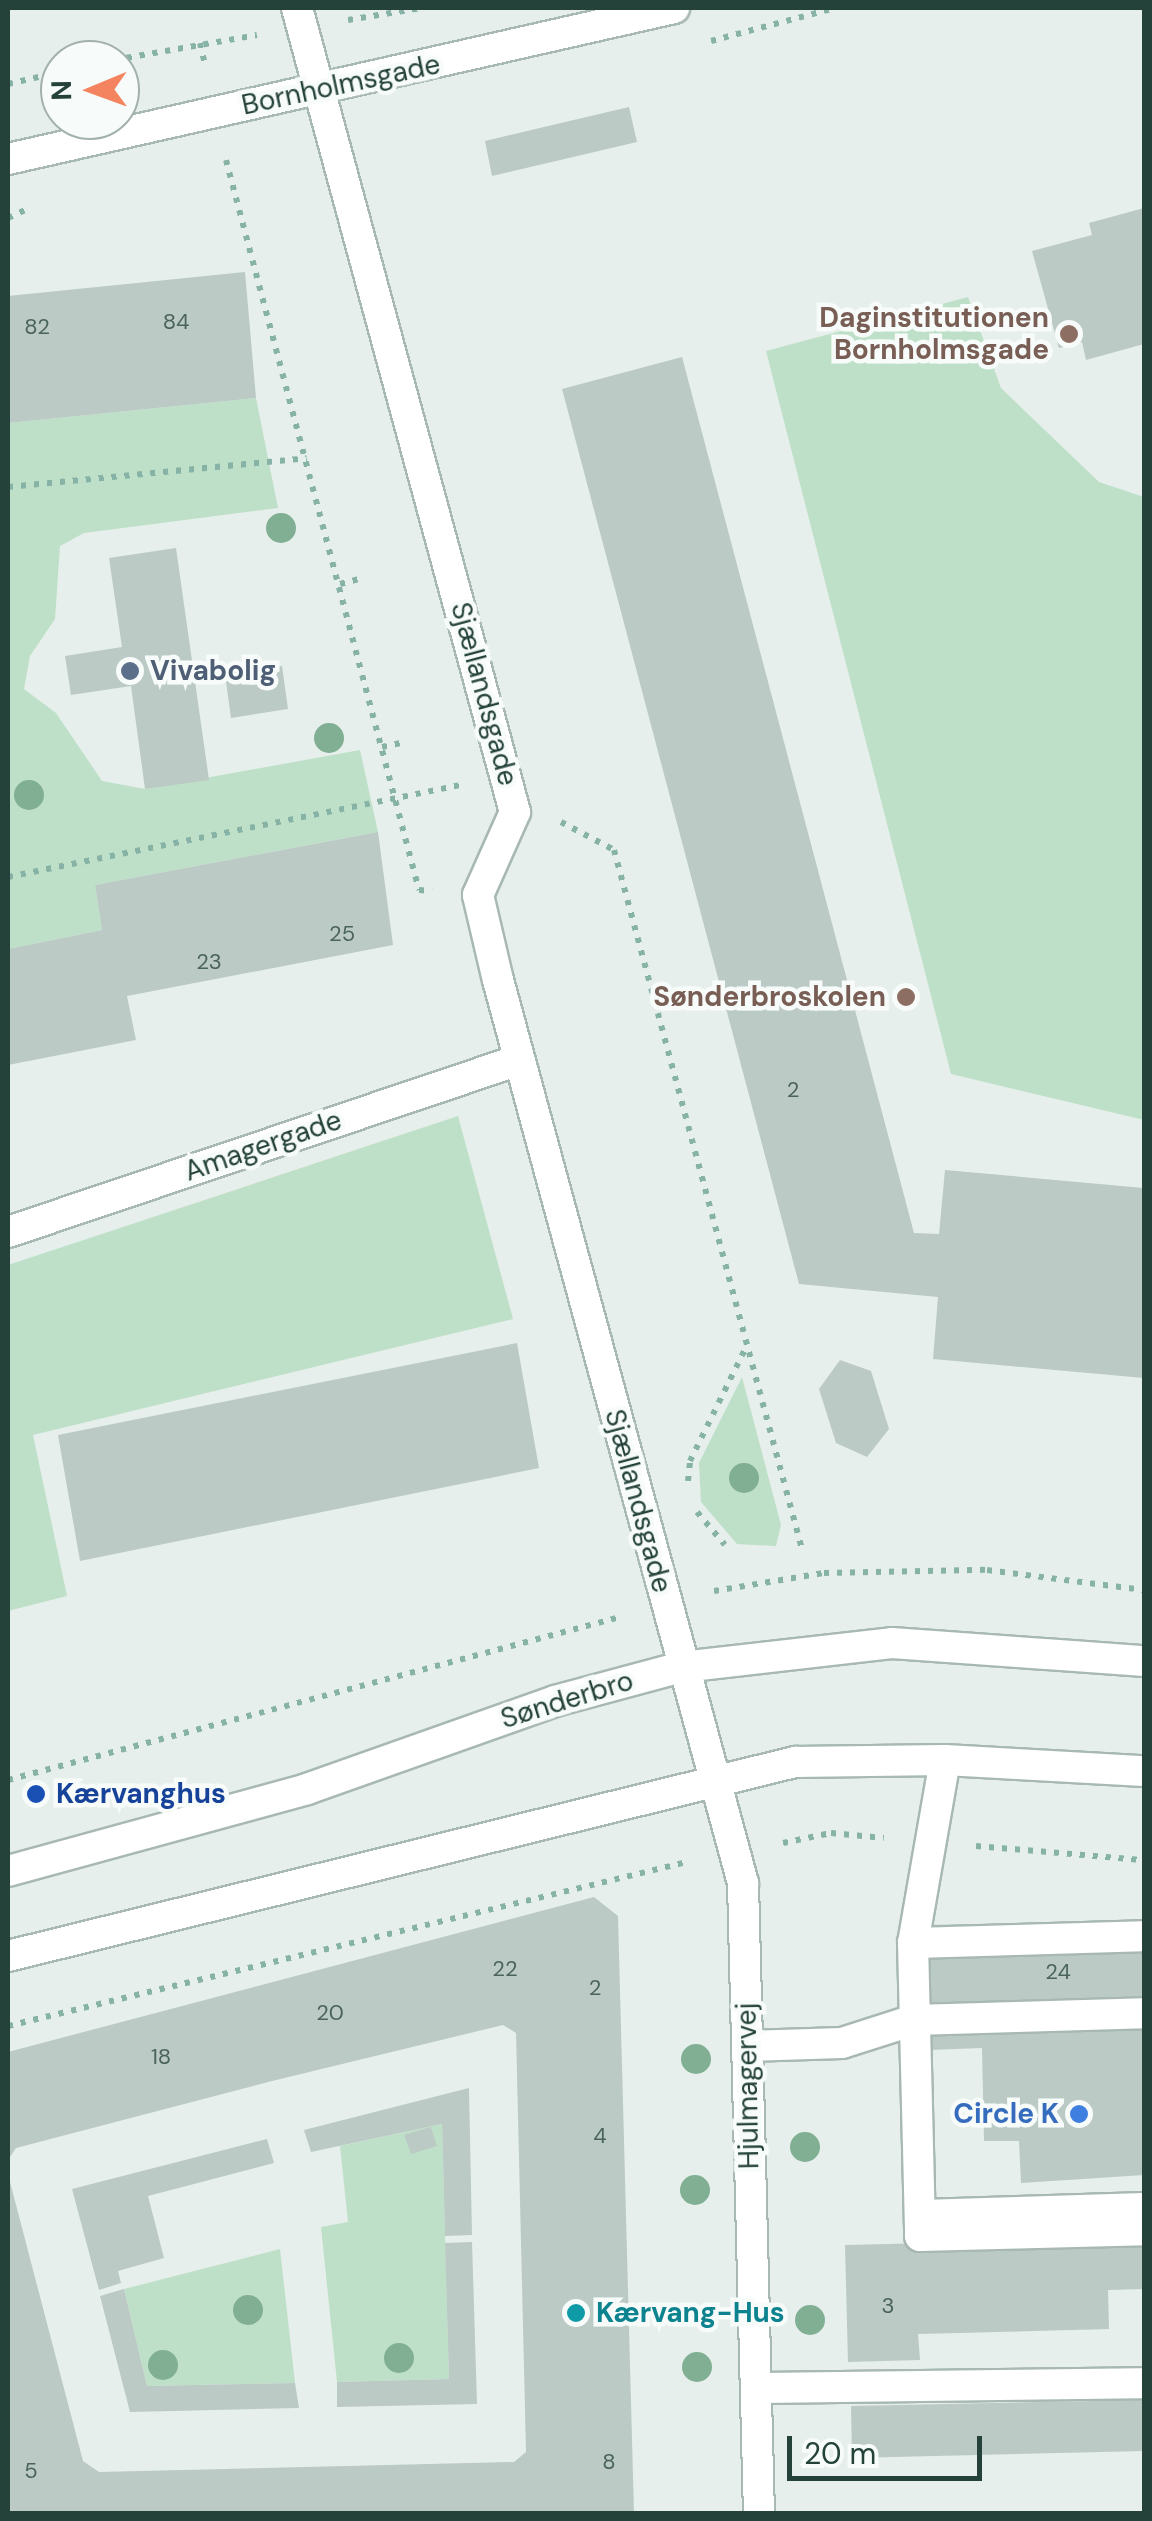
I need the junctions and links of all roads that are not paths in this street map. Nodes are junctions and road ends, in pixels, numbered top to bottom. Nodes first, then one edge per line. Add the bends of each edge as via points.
1 (297, 8) edge
2 (674, 8) edge
3 (317, 89) junction
4 (8, 159) edge
5 (519, 1060) junction
6 (8, 1232) edge
7 (1144, 1661) edge
8 (682, 1667) junction
9 (945, 1760) junction
10 (1144, 1771) edge
11 (715, 1782) junction
12 (8, 1871) edge
13 (1144, 1936) edge
14 (912, 1942) junction
15 (8, 1956) edge
16 (1144, 2013) edge
17 (914, 2020) junction
18 (747, 2046) junction
19 (1144, 2208) edge
20 (920, 2215) junction
21 (1144, 2230) edge
22 (1144, 2383) edge
23 (756, 2388) junction
24 (759, 2514) edge

1 - 3 street, Sjællandsgade
2 - 3 street, Bornholmsgade
3 - 4 street, Bornholmsgade
3 - 5 street, Sjællandsgade via 515,812 478,895
5 - 6 street, Amagergade
5 - 8 street, Sjællandsgade
7 - 8 street, Sønderbro via 892,1643
8 - 11 street, Hjulmagervej
8 - 12 street, Sønderbro via 556,1701 288,1794
9 - 10 street
9 - 11 street via 795,1762
9 - 14 street
11 - 15 street
11 - 18 street, Hjulmagervej via 744,1899
13 - 14 street
14 - 17 street
16 - 17 street
17 - 18 street via 842,2043
17 - 20 street
18 - 23 street, Hjulmagervej
19 - 20 street
20 - 21 street via 920,2236
22 - 23 street
23 - 24 street, Hjulmagervej

